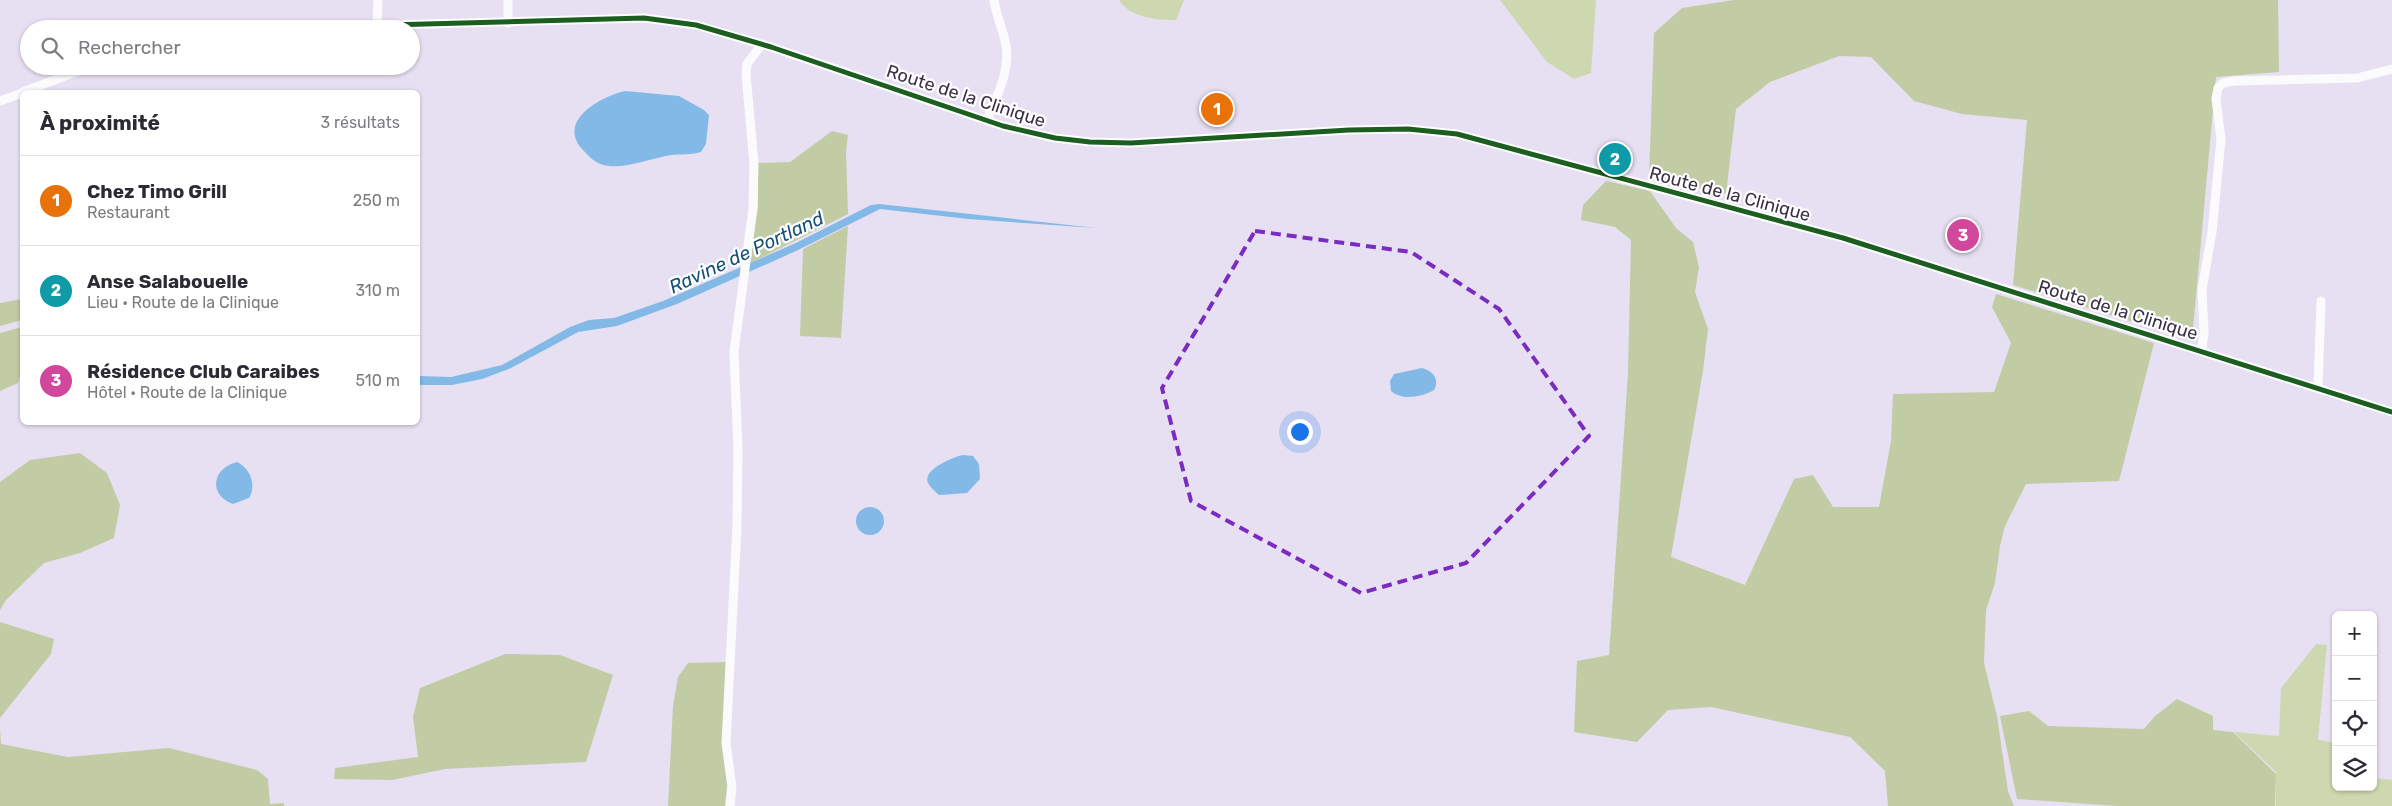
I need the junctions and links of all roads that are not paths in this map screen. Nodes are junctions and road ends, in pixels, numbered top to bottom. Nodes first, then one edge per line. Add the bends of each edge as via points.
1 (378, 0) edge
2 (508, 0) edge
3 (994, 0) edge
4 (377, 20) edge
5 (508, 22) junction
6 (420, 23) edge
7 (762, 44) junction
8 (2392, 69) edge
9 (68, 75) edge
10 (31, 90) edge
11 (20, 94) edge
12 (0, 102) edge
13 (987, 120) junction
14 (2321, 301) dead end
15 (2202, 350) junction
16 (2318, 388) junction
17 (2392, 412) edge
18 (730, 806) edge

1 - 4 street
2 - 5 street
3 - 13 street via 1007,55 1002,82
5 - 6 street, Route de la Clinique
5 - 7 street, Route de la Clinique via 644,18 696,25
7 - 13 street, Route de la Clinique
7 - 18 street via 747,64 746,74 754,164 753,208 734,352 738,449 726,744 732,788
8 - 15 street via 2357,78 2234,81 2223,83 2218,88 2216,99 2221,138 2212,232 2202,290
9 - 10 street
11 - 12 street
13 - 15 street, Route de la Clinique via 1039,135 1104,143 1349,130 1408,129 1457,134 1843,238
14 - 16 street
15 - 16 street, Route de la Clinique
16 - 17 street, Route de la Clinique

